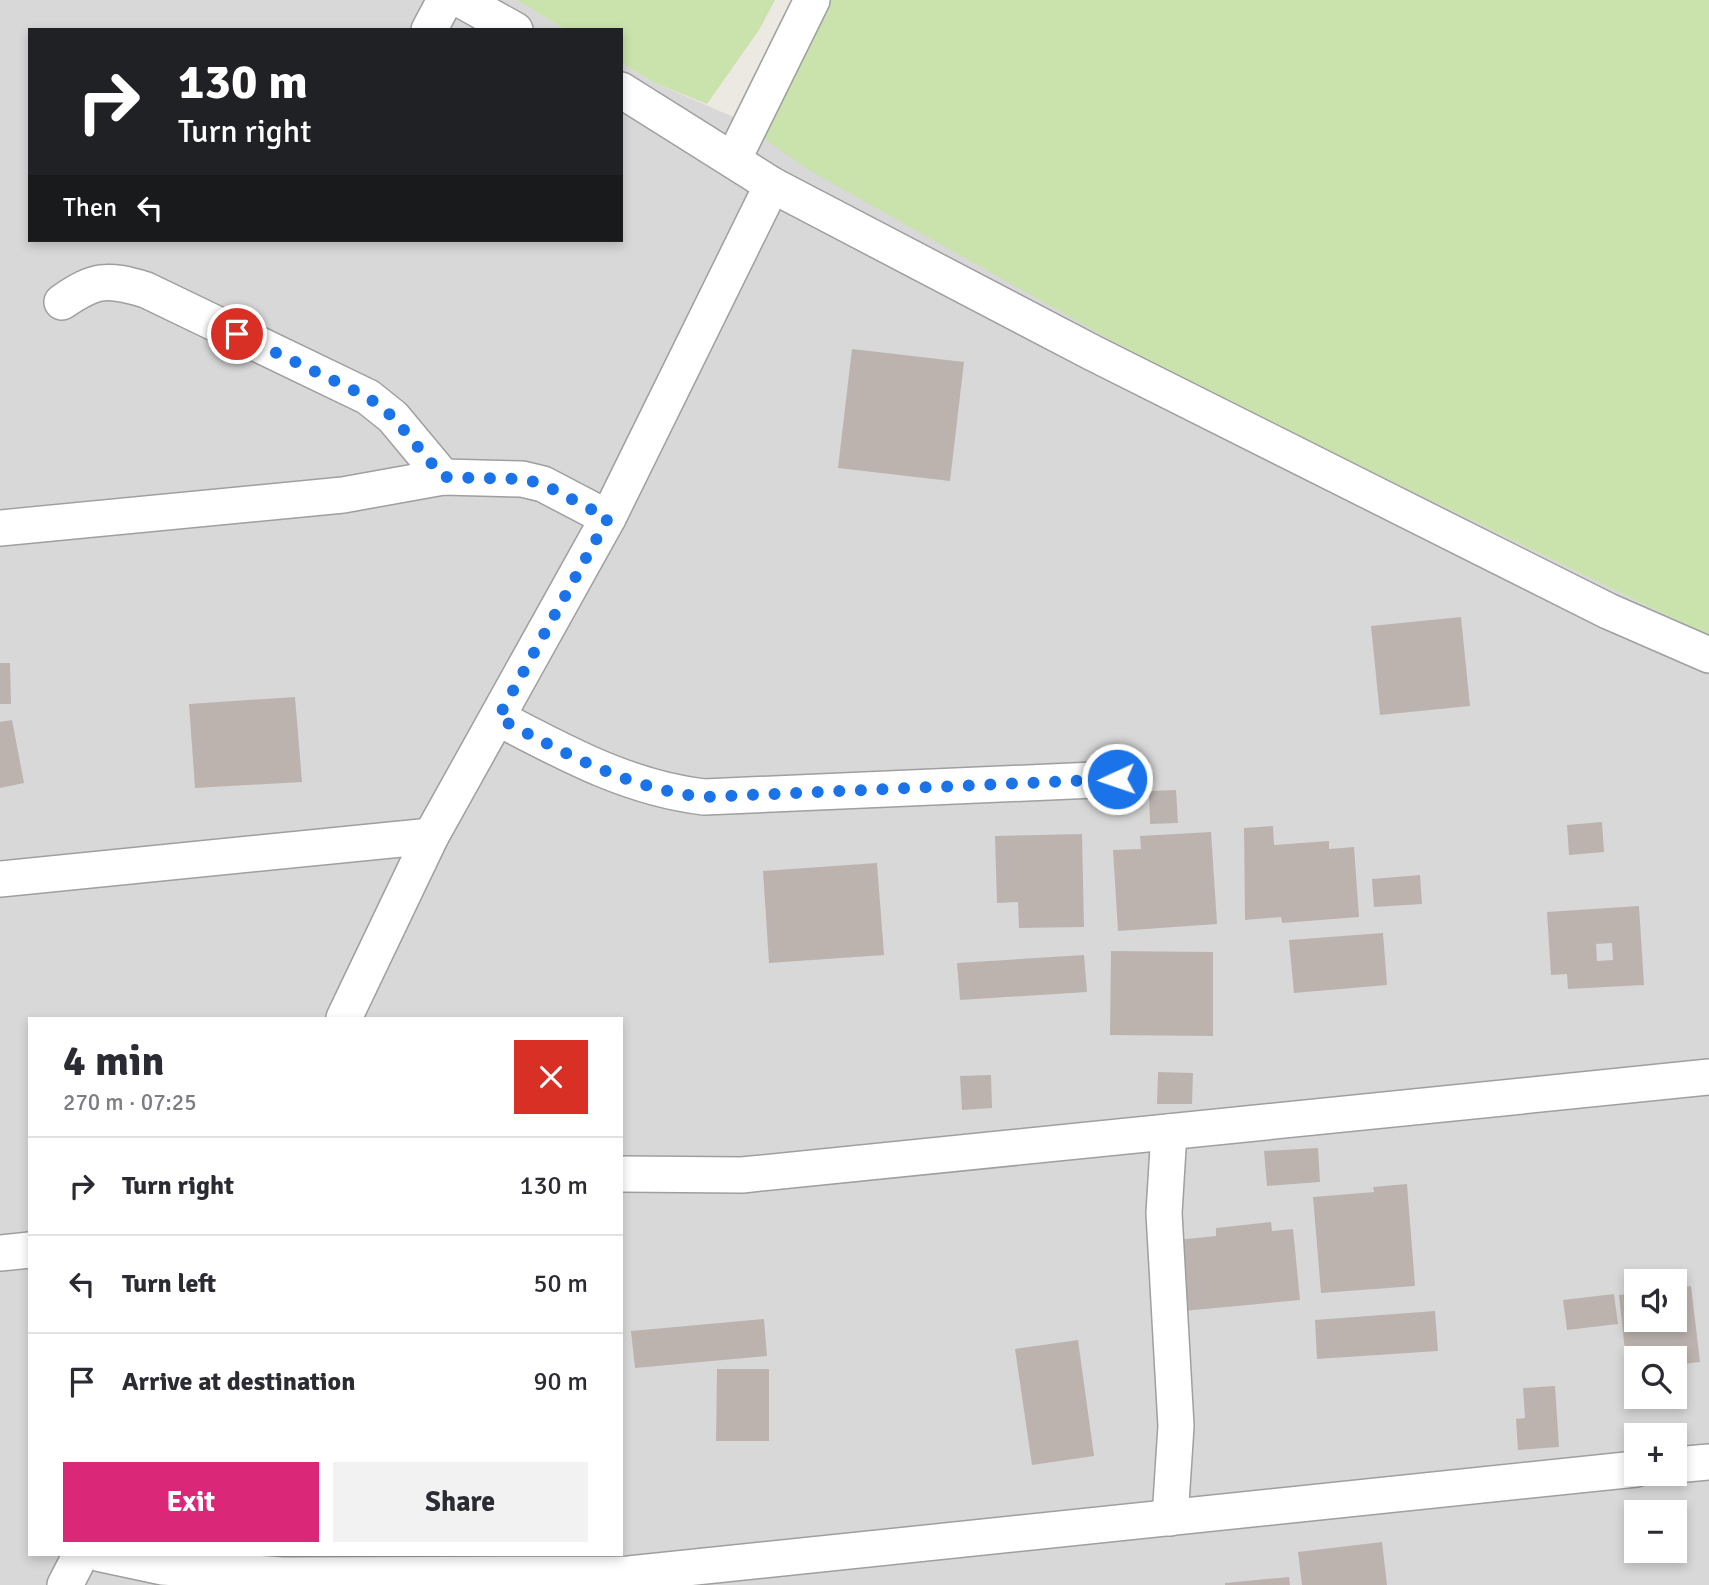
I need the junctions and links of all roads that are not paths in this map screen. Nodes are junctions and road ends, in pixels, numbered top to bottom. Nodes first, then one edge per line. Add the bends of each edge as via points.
1 (445, 0) edge
2 (461, 0) edge
3 (812, 0) edge
4 (430, 28) edge
5 (511, 28) edge
6 (623, 91) edge
7 (734, 158) junction
8 (772, 184) junction
9 (62, 302) dead end
10 (443, 477) junction
11 (608, 518) junction
12 (0, 528) edge
13 (1709, 655) edge
14 (498, 718) junction
15 (1117, 779) dead end
16 (431, 836) junction
17 (0, 879) edge
18 (358, 1013) edge
19 (1709, 1077) edge
20 (1170, 1132) junction
21 (623, 1174) edge
22 (28, 1251) edge
23 (0, 1253) edge
24 (1709, 1462) edge
25 (1687, 1464) edge
26 (1624, 1470) edge
27 (1170, 1518) junction
28 (80, 1556) edge
29 (111, 1556) edge
30 (630, 1580) edge
31 (65, 1585) edge

1 - 4 street
2 - 5 street
3 - 7 street
6 - 7 street
7 - 8 street
8 - 11 street
8 - 13 street via 1214,416 1608,611
9 - 10 street via 86,285 99,282 146,289 368,397 393,417
10 - 11 street via 522,479 543,484
10 - 12 street via 342,495
11 - 14 street
14 - 15 street via 630,782 704,797
14 - 16 street
16 - 17 street
16 - 18 street
19 - 20 street
20 - 21 street via 742,1175
20 - 27 street via 1164,1213 1176,1447
22 - 23 street
24 - 25 street
26 - 27 street
27 - 30 street
28 - 31 street
29 - 30 street via 162,1566 282,1575

